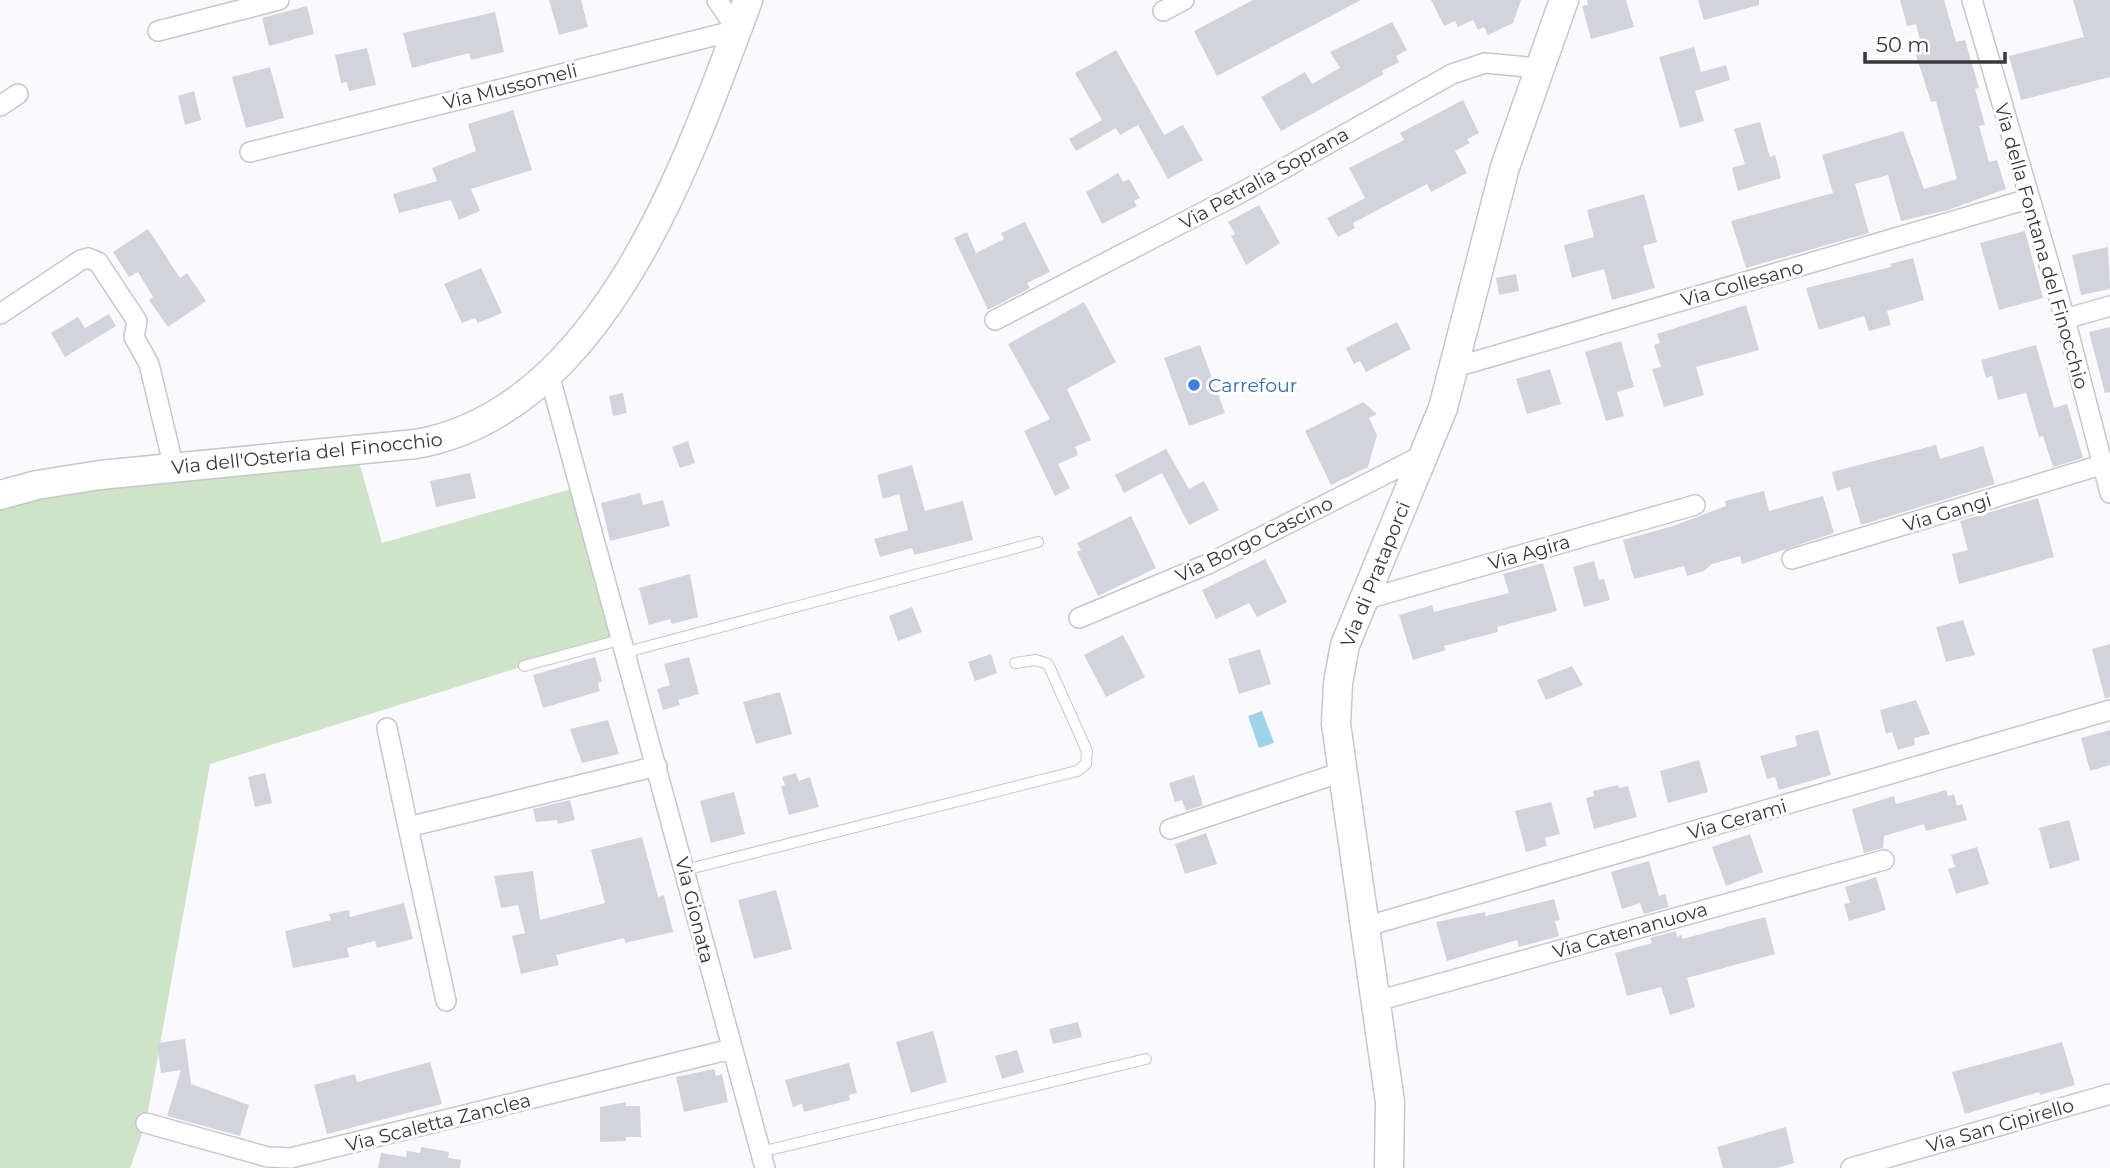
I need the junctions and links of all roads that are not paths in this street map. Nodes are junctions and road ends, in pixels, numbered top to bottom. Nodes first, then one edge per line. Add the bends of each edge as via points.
1 (279, 0) edge
2 (717, 0) edge
3 (748, 0) edge
4 (1184, 0) edge
5 (1564, 0) edge
6 (1972, 0) edge
7 (1163, 11) dead end
8 (737, 30) junction
9 (158, 31) dead end
10 (1538, 68) junction
11 (18, 94) dead end
12 (0, 106) edge
13 (250, 152) dead end
14 (2028, 199) junction
15 (2110, 306) edge
16 (0, 314) edge
17 (2065, 319) junction
18 (995, 320) dead end
19 (1456, 367) junction
20 (549, 374) junction
21 (2103, 442) edge
22 (1426, 454) junction
23 (2101, 465) junction
24 (174, 468) junction
25 (2110, 493) edge
26 (0, 495) edge
27 (1695, 505) dead end
28 (1038, 542) dead end
29 (1792, 559) dead end
30 (1363, 600) junction
31 (1079, 618) dead end
32 (625, 646) junction
33 (1015, 663) dead end
34 (524, 666) dead end
35 (2110, 710) edge
36 (387, 728) dead end
37 (657, 766) junction
38 (1342, 772) junction
39 (408, 828) junction
40 (1170, 829) dead end
41 (1884, 860) dead end
42 (685, 870) junction
43 (1364, 927) junction
44 (446, 1001) dead end
45 (1377, 1001) junction
46 (731, 1049) junction
47 (1146, 1059) dead end
48 (2110, 1094) edge
49 (146, 1123) dead end
50 (763, 1160) edge
51 (1389, 1168) edge
52 (1851, 1168) edge

1 - 9 street
2 - 8 street
3 - 8 street, Via dell'Osteria del Finocchio
4 - 7 street
5 - 10 street, Via di Prataporci
6 - 14 street, Via della Fontana del Finocchio
8 - 13 street, Via Mussomeli
8 - 20 street, Via dell'Osteria del Finocchio via 640,256
10 - 18 street, Via Petralia Soprana via 1485,63 1452,74 1244,191
10 - 19 street, Via di Prataporci via 1505,167
11 - 12 street
14 - 17 street, Via della Fontana del Finocchio
14 - 19 street, Via Collesano
15 - 17 street
16 - 24 street via 81,260 98,262 137,321 134,337 149,364
17 - 21 street, Via della Fontana del Finocchio
19 - 22 street, Via di Prataporci
20 - 24 street, Via dell'Osteria del Finocchio via 490,418 452,437
20 - 32 street, Via Gionata
21 - 23 street, Via della Fontana del Finocchio
22 - 30 street, Via di Prataporci
22 - 31 street, Via Borgo Cascino via 1208,564
23 - 25 street, Via della Fontana del Finocchio
23 - 29 street, Via Gangi
24 - 26 street, Via dell'Osteria del Finocchio via 68,479
27 - 30 street, Via Agira
28 - 32 lane
30 - 38 street, Via di Prataporci via 1345,645 1338,682 1336,724
32 - 34 lane
32 - 37 street, Via Gionata
33 - 42 lane via 1042,661 1051,669 1087,751 1086,764 1077,771
35 - 43 street, Via Cerami
36 - 39 street
37 - 39 street
37 - 42 street, Via Gionata
38 - 40 street
38 - 43 street, Via di Prataporci
39 - 44 street
41 - 45 street, Via Catenanuova
42 - 46 street, Via Gionata
43 - 45 street, Via di Prataporci
45 - 51 street, Via di Prataporci via 1391,1116
46 - 49 street, Via Scaletta Zanclea via 291,1158 261,1156
46 - 50 street, Via Gionata
47 - 50 lane
48 - 52 street, Via San Cipirello

